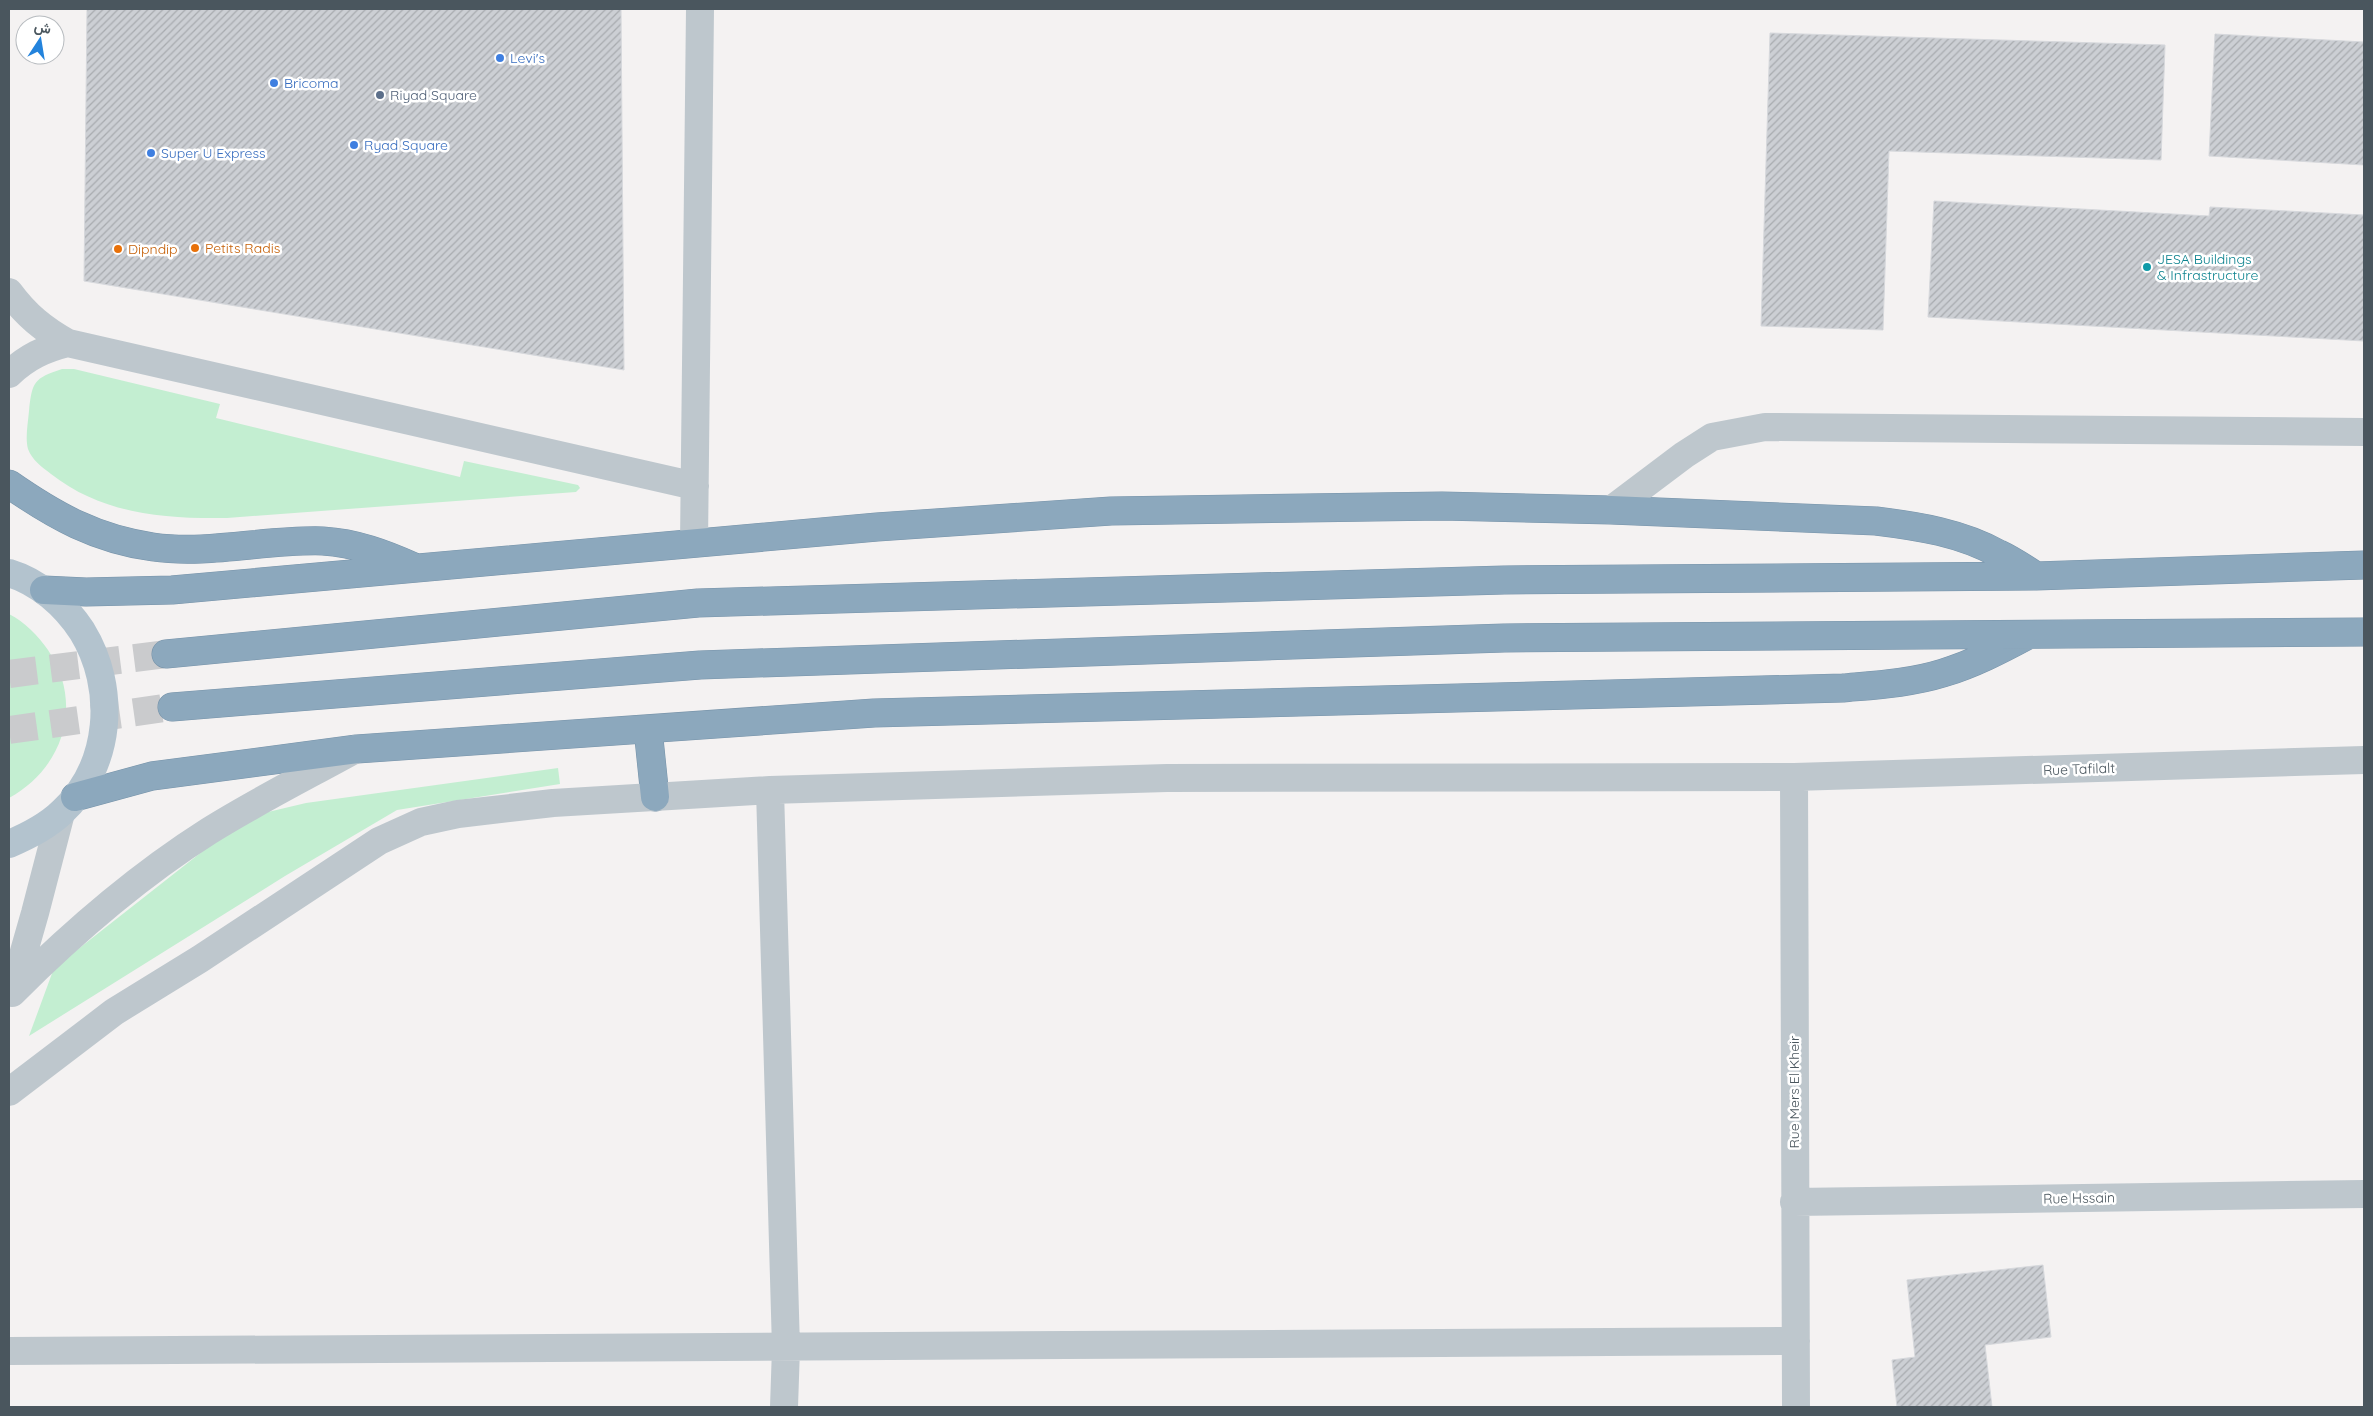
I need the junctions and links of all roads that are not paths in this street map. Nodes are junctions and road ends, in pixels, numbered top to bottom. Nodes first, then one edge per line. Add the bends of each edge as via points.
1 (700, 9) edge
2 (9, 292) edge
3 (68, 343) junction
4 (9, 374) edge
5 (2364, 432) edge
6 (9, 484) edge
7 (695, 486) junction
8 (1611, 510) junction
9 (694, 543) junction
10 (2364, 565) edge
11 (11, 566) edge
12 (415, 568) junction
13 (2036, 576) junction
14 (44, 590) junction
15 (2364, 632) edge
16 (2033, 633) junction
17 (166, 654) tunnel mouth
18 (172, 707) tunnel mouth
19 (648, 729) junction
20 (357, 749) junction
21 (2364, 760) edge
22 (1794, 777) junction
23 (770, 790) junction
24 (655, 797) junction
25 (68, 805) junction
26 (9, 844) edge
27 (10, 997) edge
28 (9, 1092) edge
29 (2364, 1194) edge
30 (1794, 1202) junction
31 (1796, 1341) junction
32 (786, 1348) junction
33 (9, 1351) edge
34 (784, 1407) edge
35 (1796, 1407) edge

1 - 7 street
2 - 3 street via 22,311 43,329
3 - 4 street via 43,349
3 - 7 street
5 - 8 street via 1766,427 1712,437
6 - 12 highway via 52,514 85,530 119,541 154,548 190,550 323,541 386,554
7 - 9 street
8 - 9 highway via 1442,506 1121,511 886,526
8 - 13 highway via 1830,518 1908,525 1969,541 1998,553
9 - 12 highway
10 - 13 highway
11 - 14 main road
12 - 14 highway via 172,590
13 - 17 highway via 1504,580 698,603
14 - 25 main road via 73,617 93,650 104,687 105,726 95,764
15 - 16 highway
16 - 18 highway via 1504,638 700,665
16 - 19 highway via 1989,656 1942,674 1893,684 874,713
19 - 20 highway
19 - 24 highway
20 - 25 highway via 152,776
20 - 27 street via 209,831 160,866 58,947
21 - 22 street, Rue Tafilalt
22 - 23 street, Rue Tafilalt via 1177,778
22 - 30 street, Rue Mers El Kheir
23 - 24 street, Rue Tafilalt
23 - 32 street
24 - 28 street, Rue Tafilalt via 553,803 458,814 421,822 379,841 114,1012
25 - 26 main road via 32,834
25 - 27 street
29 - 30 street, Rue Hssain
30 - 31 street, Rue Mers El Kheir
31 - 32 street
31 - 35 street, Rue Mers El Kheir
32 - 33 street
32 - 34 street

